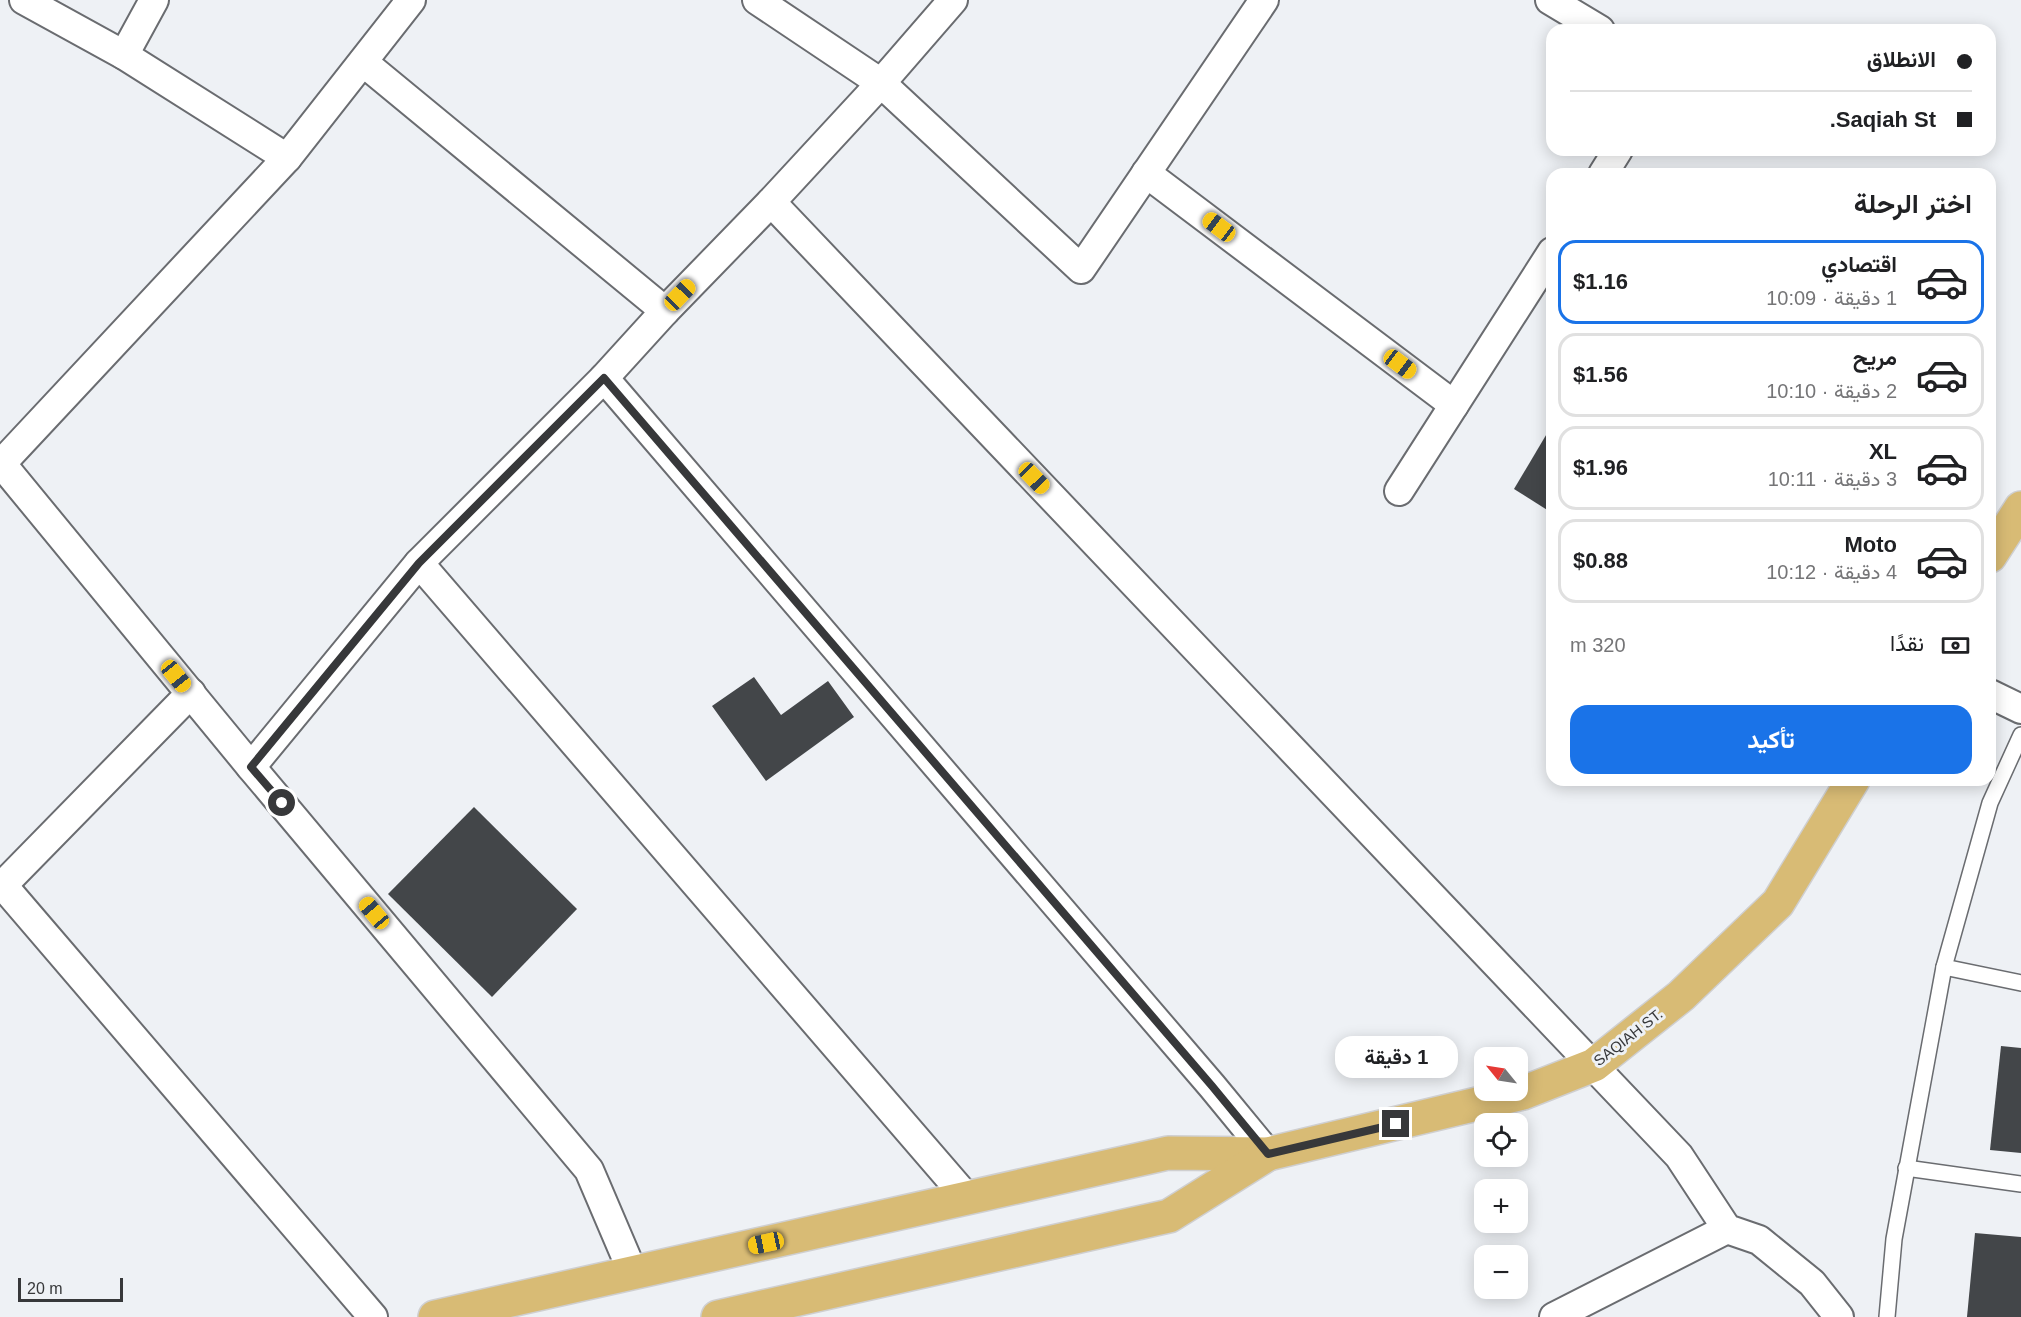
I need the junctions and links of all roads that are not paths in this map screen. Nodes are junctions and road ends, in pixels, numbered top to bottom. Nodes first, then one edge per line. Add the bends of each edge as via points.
1 (24, 0) edge
2 (154, 0) edge
3 (411, 0) edge
4 (757, 0) edge
5 (953, 0) edge
6 (1264, 0) edge
7 (1550, 0) edge
8 (1590, 24) edge
9 (124, 55) junction
10 (363, 62) junction
11 (880, 83) junction
12 (287, 158) junction
13 (1146, 173) junction
14 (771, 202) junction
15 (1546, 261) edge
16 (665, 311) junction
17 (604, 378) junction
18 (1454, 405) junction
19 (1, 463) edge
20 (1399, 490) dead end
21 (2021, 508) edge
22 (1996, 547) edge
23 (419, 563) junction
24 (191, 693) junction
25 (1996, 697) edge
26 (2021, 709) edge
27 (2021, 735) edge
28 (251, 767) junction
29 (1849, 786) edge
30 (1, 885) edge
31 (1944, 967) junction
32 (2021, 983) edge
33 (1594, 1065) junction
34 (1268, 1154) junction
35 (1906, 1168) junction
36 (2021, 1184) edge
37 (967, 1198) junction
38 (1727, 1229) junction
39 (633, 1273) junction
40 (373, 1317) edge
41 (435, 1317) edge
42 (718, 1317) edge
43 (1554, 1317) edge
44 (1839, 1317) edge
45 (1887, 1317) edge

1 - 9 street
2 - 9 street
3 - 10 street
4 - 11 street
5 - 11 street
6 - 13 street
7 - 8 street
9 - 12 street
10 - 12 street
10 - 16 street
11 - 13 street via 1081,269
11 - 14 street
12 - 19 street
13 - 18 street
14 - 16 street
14 - 33 street
15 - 18 street
16 - 17 street
17 - 23 street
17 - 34 street
18 - 20 street
19 - 24 street
21 - 22 main road
23 - 28 street
23 - 37 street
24 - 28 street
24 - 30 street
25 - 26 street
27 - 31 lane via 1990,803
28 - 39 street via 589,1170
29 - 33 main road, SAQIAH ST. via 1778,903 1681,996
30 - 40 street
31 - 32 lane
31 - 35 lane
33 - 34 main road, SAQIAH ST. via 1523,1093
33 - 38 street via 1679,1156
34 - 37 main road via 1168,1153
34 - 42 main road via 1169,1216
35 - 36 lane
35 - 45 lane
37 - 39 main road
38 - 43 street
38 - 44 street via 1759,1240 1812,1283
39 - 41 main road

